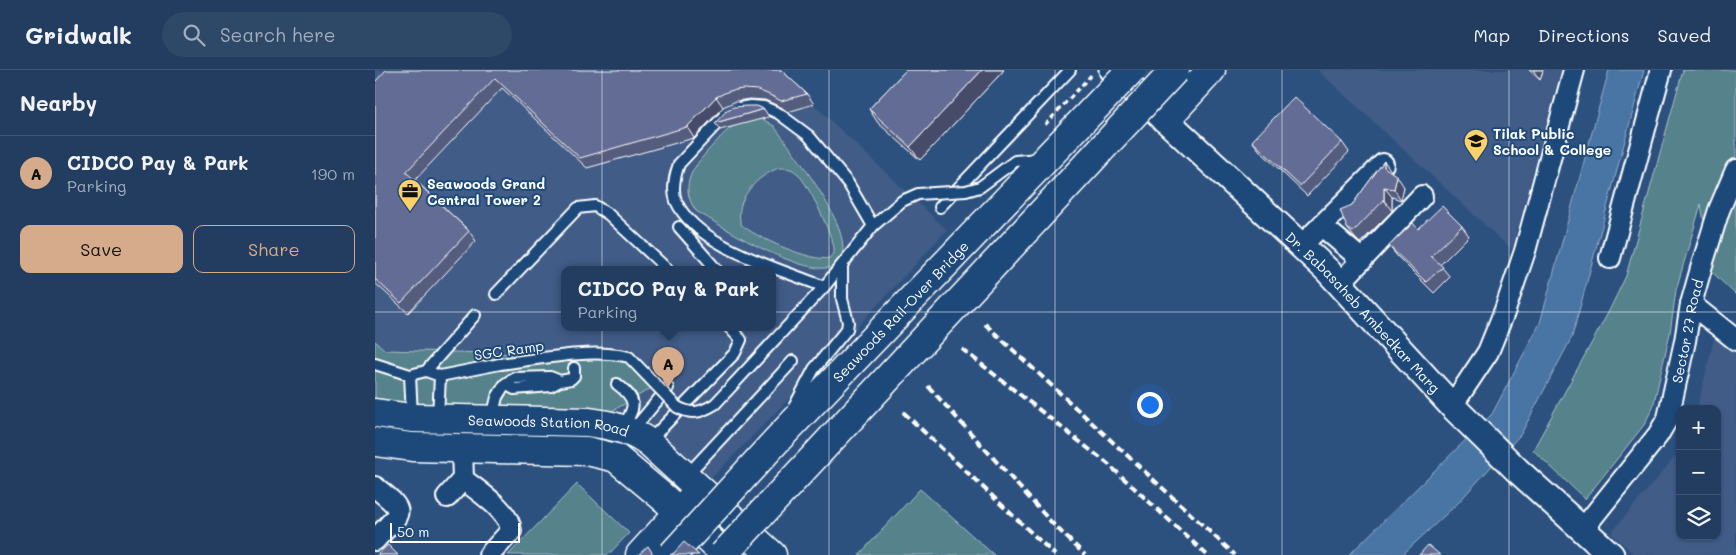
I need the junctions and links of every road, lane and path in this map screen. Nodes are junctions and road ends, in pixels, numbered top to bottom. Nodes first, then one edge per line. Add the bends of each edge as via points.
1 (1069, 70) edge
2 (1112, 70) edge
3 (1131, 70) edge
4 (1175, 70) edge
5 (1211, 70) edge
6 (1575, 70) edge
7 (1661, 70) edge
8 (1166, 119) junction
9 (1047, 158) junction
10 (1383, 164) edge
11 (1736, 170) edge
12 (1421, 196) dead end
13 (940, 207) dead end
14 (873, 226) junction
15 (1322, 226) junction
16 (679, 227) dead end
17 (1301, 246) junction
18 (1610, 258) dead end
19 (1362, 260) junction
20 (842, 265) junction
21 (664, 266) edge
22 (713, 266) edge
23 (769, 266) edge
24 (776, 269) edge
25 (1339, 284) junction
26 (824, 287) junction
27 (496, 294) dead end
28 (1691, 304) junction
29 (475, 315) dead end
30 (736, 331) edge
31 (1736, 340) edge
32 (793, 362) dead end
33 (375, 364) edge
34 (574, 368) dead end
35 (426, 371) junction
36 (410, 375) junction
37 (440, 376) junction
38 (617, 384) dead end
39 (668, 388) dead end
40 (1455, 409) junction
41 (375, 413) edge
42 (425, 418) junction
43 (491, 420) junction
44 (634, 434) junction
45 (776, 441) junction
46 (375, 442) edge
47 (462, 448) junction
48 (463, 479) junction
49 (694, 483) junction
50 (375, 487) edge
51 (447, 497) dead end
52 (680, 512) junction
53 (1583, 529) junction
54 (375, 540) edge
55 (765, 553) edge
56 (489, 555) edge
57 (640, 555) edge
58 (672, 555) edge
59 (725, 555) edge
60 (1611, 555) edge

1 - 13 lane
2 - 8 street, Dr. Babasaheb Ambedkar Marg
3 - 9 main road, Seawoods Rail-Over Bridge, bridge
4 - 59 main road, bridge
5 - 8 main road
6 - 40 street via 1525,251 1505,310 1488,352
7 - 18 street
8 - 17 street, Dr. Babasaheb Ambedkar Marg
9 - 14 lane, SGC Ramp, bridge via 1015,161 980,187 966,191 918,194 903,201
9 - 45 main road, Seawoods Rail-Over Bridge, bridge
10 - 15 street
11 - 28 street, Sector 27 Road via 1719,210
12 - 19 street
14 - 20 lane, SGC Ramp, bridge
14 - 23 lane, bridge via 848,183 809,136 765,107 737,108 728,112 679,164 675,173 676,200 693,224 735,253
15 - 17 street
15 - 19 street
16 - 22 lane
17 - 25 street, Dr. Babasaheb Ambedkar Marg
19 - 25 street
20 - 26 lane, SGC Ramp, bridge
20 - 45 lane, bridge via 843,299 849,322 847,329 814,369
21 - 27 lane via 608,214 595,206 579,208
24 - 26 lane, bridge
25 - 40 street, Dr. Babasaheb Ambedkar Marg
26 - 37 lane, SGC Ramp, bridge via 715,404 695,412 687,412 677,406 629,357 592,353 500,364
28 - 31 street
28 - 53 street, Sector 27 Road via 1668,418
29 - 35 lane
30 - 44 lane via 741,340 735,353
32 - 49 lane
33 - 36 lane
34 - 43 lane via 571,379 560,381 550,377 514,378 505,384 497,397
35 - 36 lane
35 - 37 lane
36 - 42 lane via 412,391
37 - 42 lane
38 - 44 lane via 634,404 631,416
39 - 44 lane
40 - 53 street, Dr. Babasaheb Ambedkar Marg
41 - 42 main road, Seawoods Station Road
42 - 43 main road, Seawoods Station Road
43 - 44 main road, Seawoods Station Road via 588,422
44 - 49 main road, Seawoods Station Road
45 - 58 main road, Seawoods Rail-Over Bridge, bridge
46 - 47 main road, Seawoods Station Road via 411,447
47 - 48 street
47 - 52 main road, Seawoods Station Road via 598,452 615,458
48 - 51 street
48 - 56 street via 504,514 510,524 511,531
49 - 52 main road
49 - 55 main road, Seawoods Station Road
50 - 54 street via 398,508 398,515
52 - 57 main road
52 - 59 main road, Seawoods Station Road
53 - 60 street, Dr. Babasaheb Ambedkar Marg

